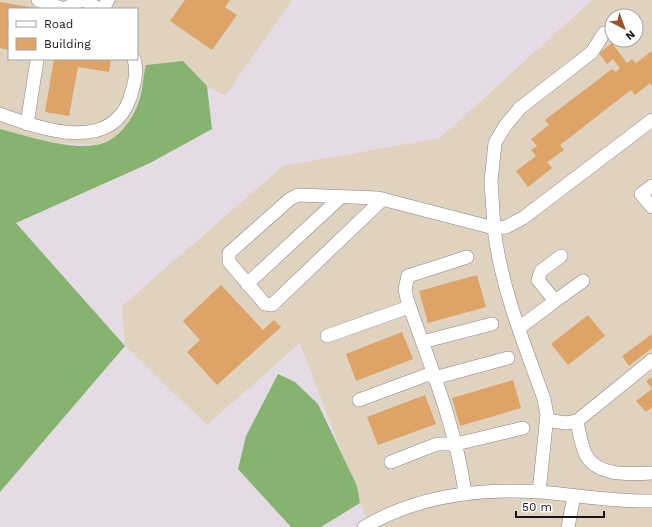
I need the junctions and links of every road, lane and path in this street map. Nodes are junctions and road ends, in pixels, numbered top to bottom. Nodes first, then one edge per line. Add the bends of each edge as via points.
1 (38, 0) edge
2 (83, 0) edge
3 (61, 8) edge
4 (66, 8) edge
5 (97, 8) edge
6 (604, 34) dead end
7 (38, 60) dead end
8 (134, 60) edge
9 (0, 114) edge
10 (652, 120) edge
11 (26, 124) junction
12 (652, 186) edge
13 (341, 197) junction
14 (383, 199) junction
15 (652, 207) edge
16 (494, 228) junction
17 (561, 256) dead end
18 (468, 257) dead end
19 (583, 281) dead end
20 (248, 284) junction
21 (555, 301) junction
22 (409, 307) junction
23 (492, 324) dead end
24 (519, 328) junction
25 (327, 336) dead end
26 (422, 342) junction
27 (508, 358) dead end
28 (652, 360) edge
29 (433, 375) junction
30 (359, 400) dead end
31 (546, 420) junction
32 (577, 421) junction
33 (523, 428) dead end
34 (456, 444) junction
35 (391, 462) dead end
36 (652, 473) edge
37 (540, 492) junction
38 (465, 494) junction
39 (574, 496) junction
40 (652, 500) edge
41 (367, 526) edge
42 (568, 527) edge

1 - 3 street
2 - 4 street
2 - 5 street
6 - 16 street via 592,52 520,108 494,143 490,181
7 - 11 street
8 - 11 street via 135,83 128,103 111,125 85,134
9 - 11 street
10 - 16 street via 523,218 506,227
12 - 15 street via 641,194
13 - 14 street
13 - 20 street
13 - 20 street via 298,195 290,199 229,253 229,262
14 - 16 street
14 - 20 street via 272,305 265,304
16 - 24 street via 500,264
17 - 21 street via 542,271 538,280
18 - 22 street via 408,276 405,288
19 - 21 street
21 - 24 street
22 - 25 street
22 - 26 street
23 - 26 street
24 - 31 street via 544,399
26 - 29 street
27 - 29 street
28 - 32 street
29 - 30 street
29 - 34 street
31 - 32 street via 566,423
31 - 37 street
32 - 36 street via 585,453 593,464 613,472
33 - 34 street
34 - 35 street via 437,444
34 - 38 street
37 - 38 street via 501,491
37 - 39 street
38 - 41 street via 428,501 391,513
39 - 40 street via 628,501
39 - 42 street

